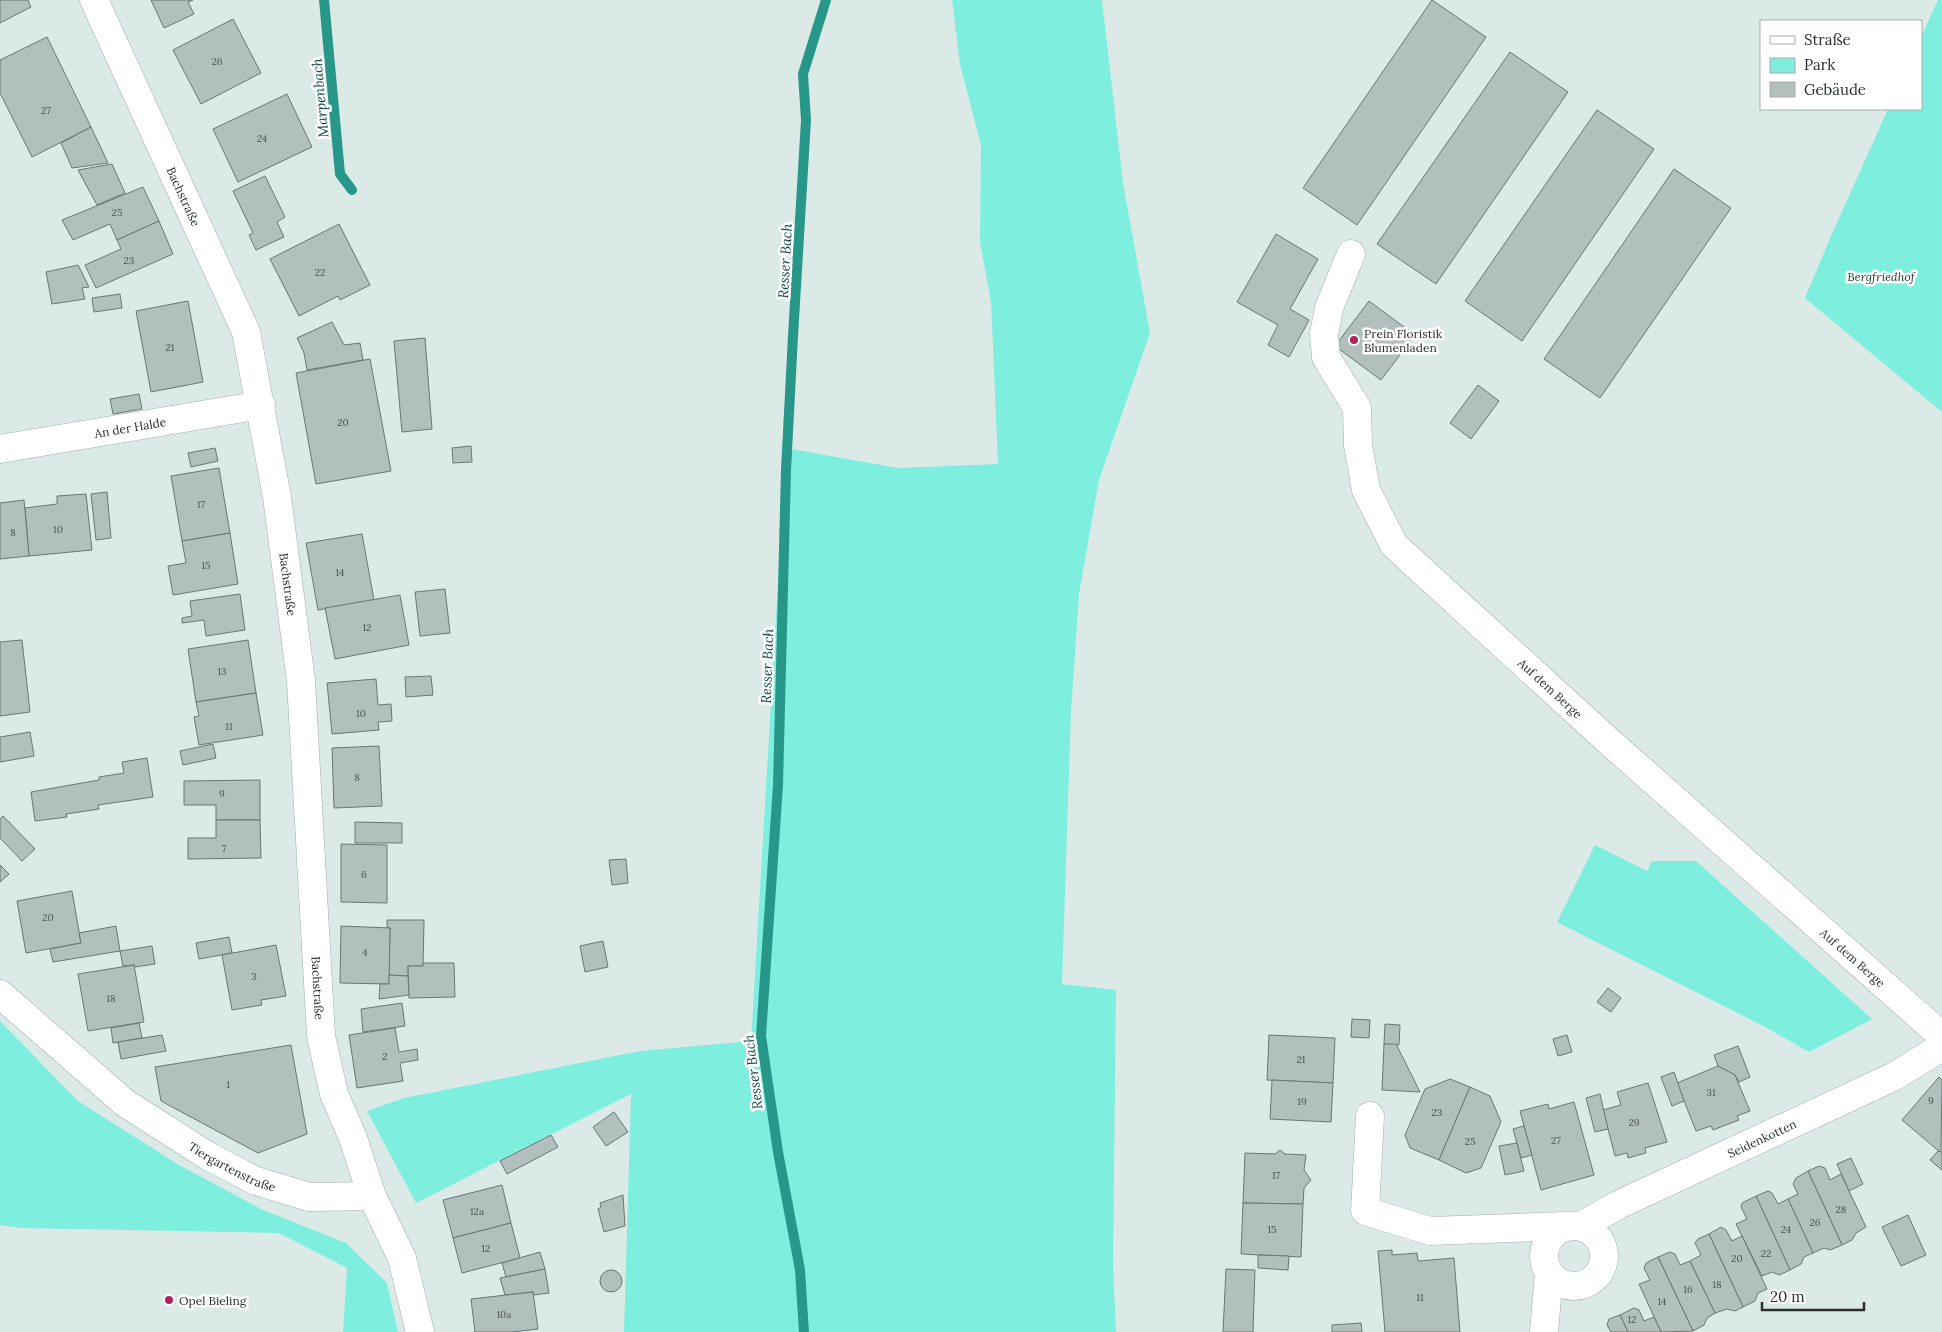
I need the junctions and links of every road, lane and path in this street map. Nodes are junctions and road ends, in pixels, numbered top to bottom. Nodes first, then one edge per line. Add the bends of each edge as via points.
1 (94, 0) edge
2 (1352, 254) dead end
3 (260, 405) junction
4 (0, 449) edge
5 (0, 994) edge
6 (1942, 1036) edge
7 (1942, 1047) edge
8 (1370, 1116) dead end
9 (372, 1196) junction
10 (1573, 1226) junction
11 (1549, 1274) junction
12 (420, 1332) edge
13 (1544, 1332) edge

1 - 3 street, Bachstraße via 246,332
2 - 6 street, Auf dem Berge via 1329,308 1324,334 1326,357 1357,408 1358,445 1366,490 1394,545 1604,737
3 - 4 street, An der Halde
3 - 9 street, Bachstraße via 277,498 301,681 321,1036 334,1094
5 - 9 street, Tiergartenstraße via 125,1103 208,1156 256,1182 309,1197
7 - 10 street, Seidenkotten via 1895,1076
8 - 10 street, Seidenkotten via 1365,1211 1430,1231
9 - 12 street via 402,1258
10 - 11 street, Seidenkotten via 1553,1233 1545,1246 1544,1261
10 - 11 street via 1594,1233 1602,1244 1604,1259 1600,1272 1589,1282 1575,1287 1561,1283
11 - 13 street, Seidenkotten

